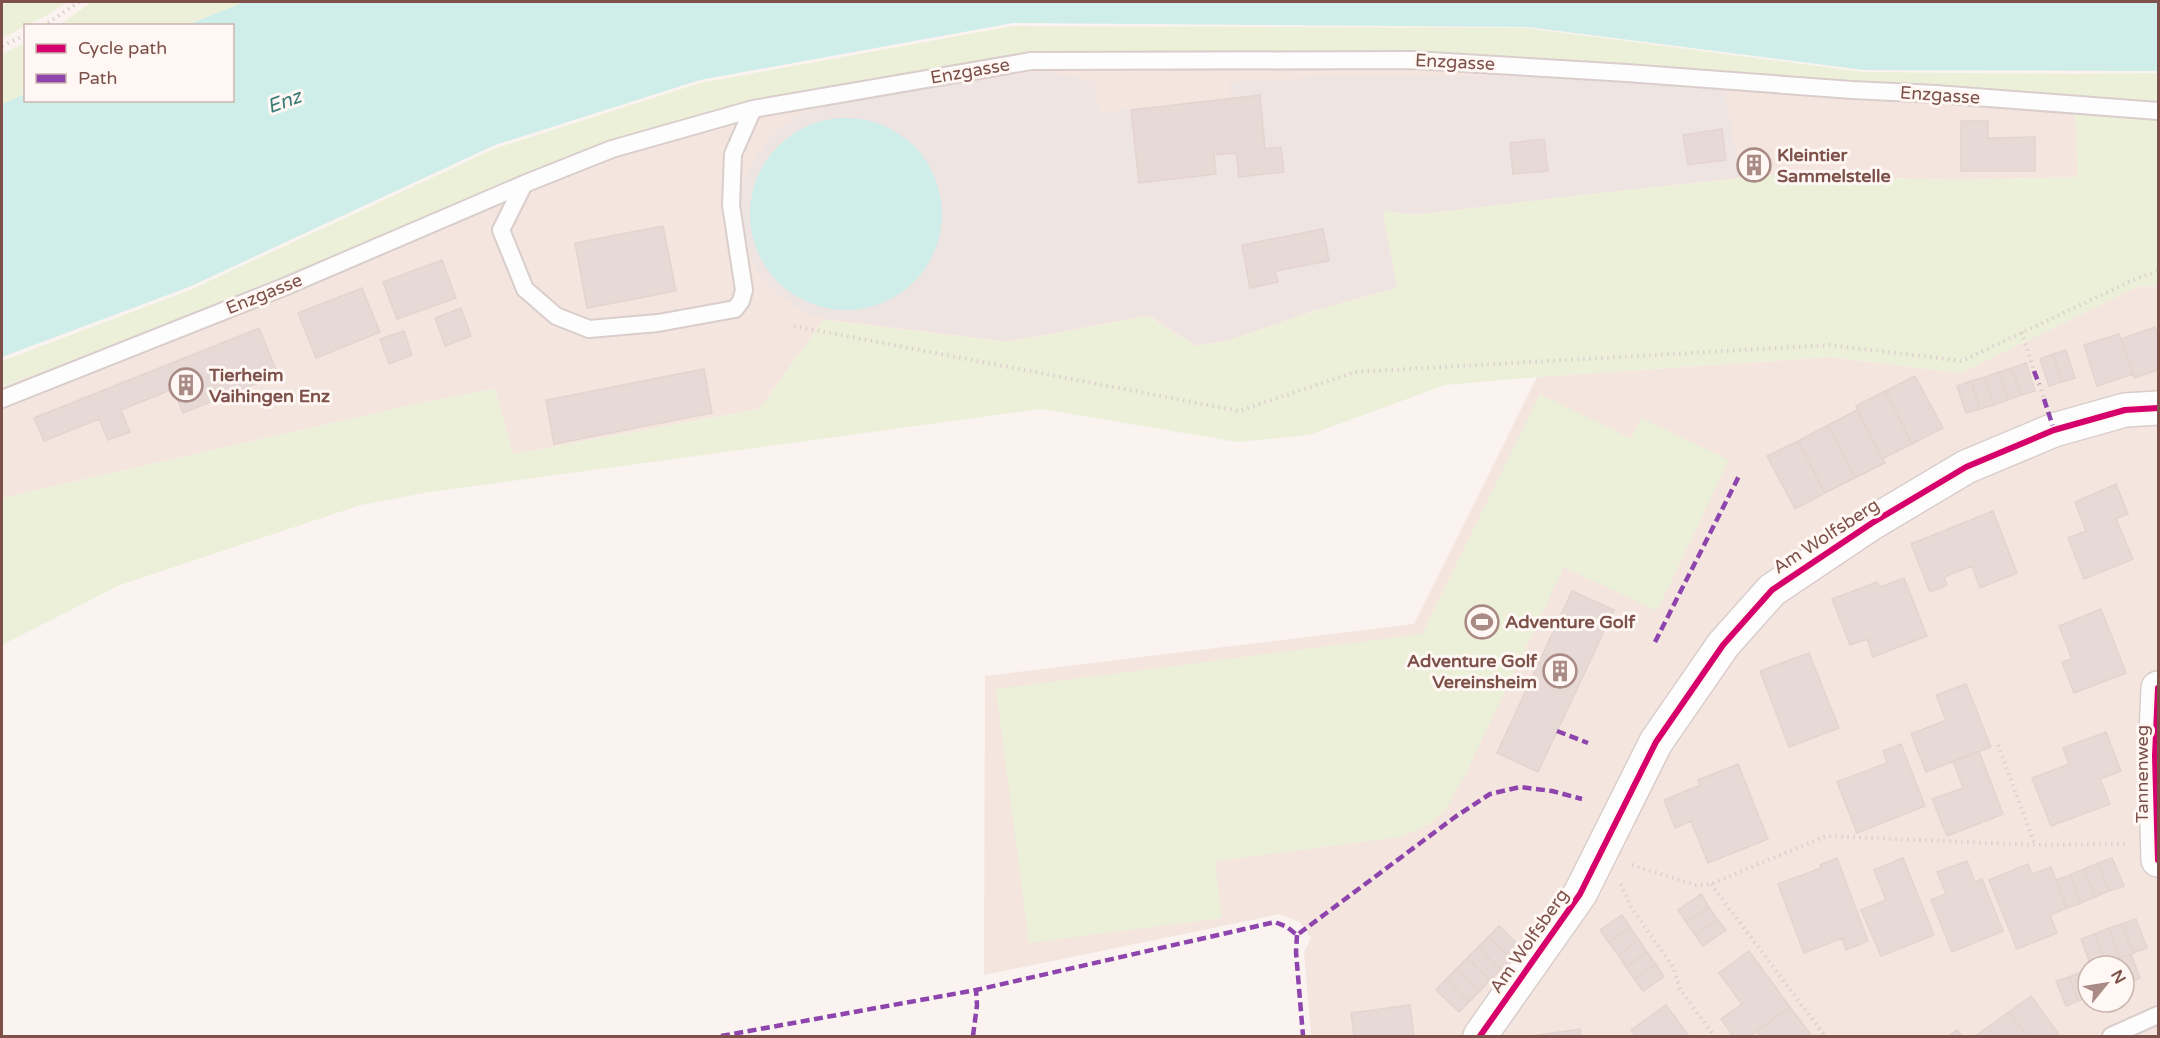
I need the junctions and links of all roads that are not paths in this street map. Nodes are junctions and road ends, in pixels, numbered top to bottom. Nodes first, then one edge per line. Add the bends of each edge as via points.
1 (753, 109) junction
2 (2158, 111) edge
3 (524, 184) junction
4 (2, 399) edge
5 (2158, 408) edge
6 (2158, 688) edge
7 (2158, 852) edge
8 (2158, 1015) edge
9 (1480, 1036) edge
10 (2111, 1036) edge

1 - 2 lane, Enzgasse via 1030,61 1414,60
1 - 3 lane, Enzgasse via 612,149
1 - 3 lane via 733,154 731,205 744,290 735,309 658,323 589,329 556,316 525,290 501,230
3 - 4 lane, Enzgasse via 284,287
5 - 9 street, Am Wolfsberg via 2125,410 2054,430 1966,467 1872,523 1772,590 1723,645 1656,742 1580,894
6 - 7 street, Tannenweg
8 - 10 lane

